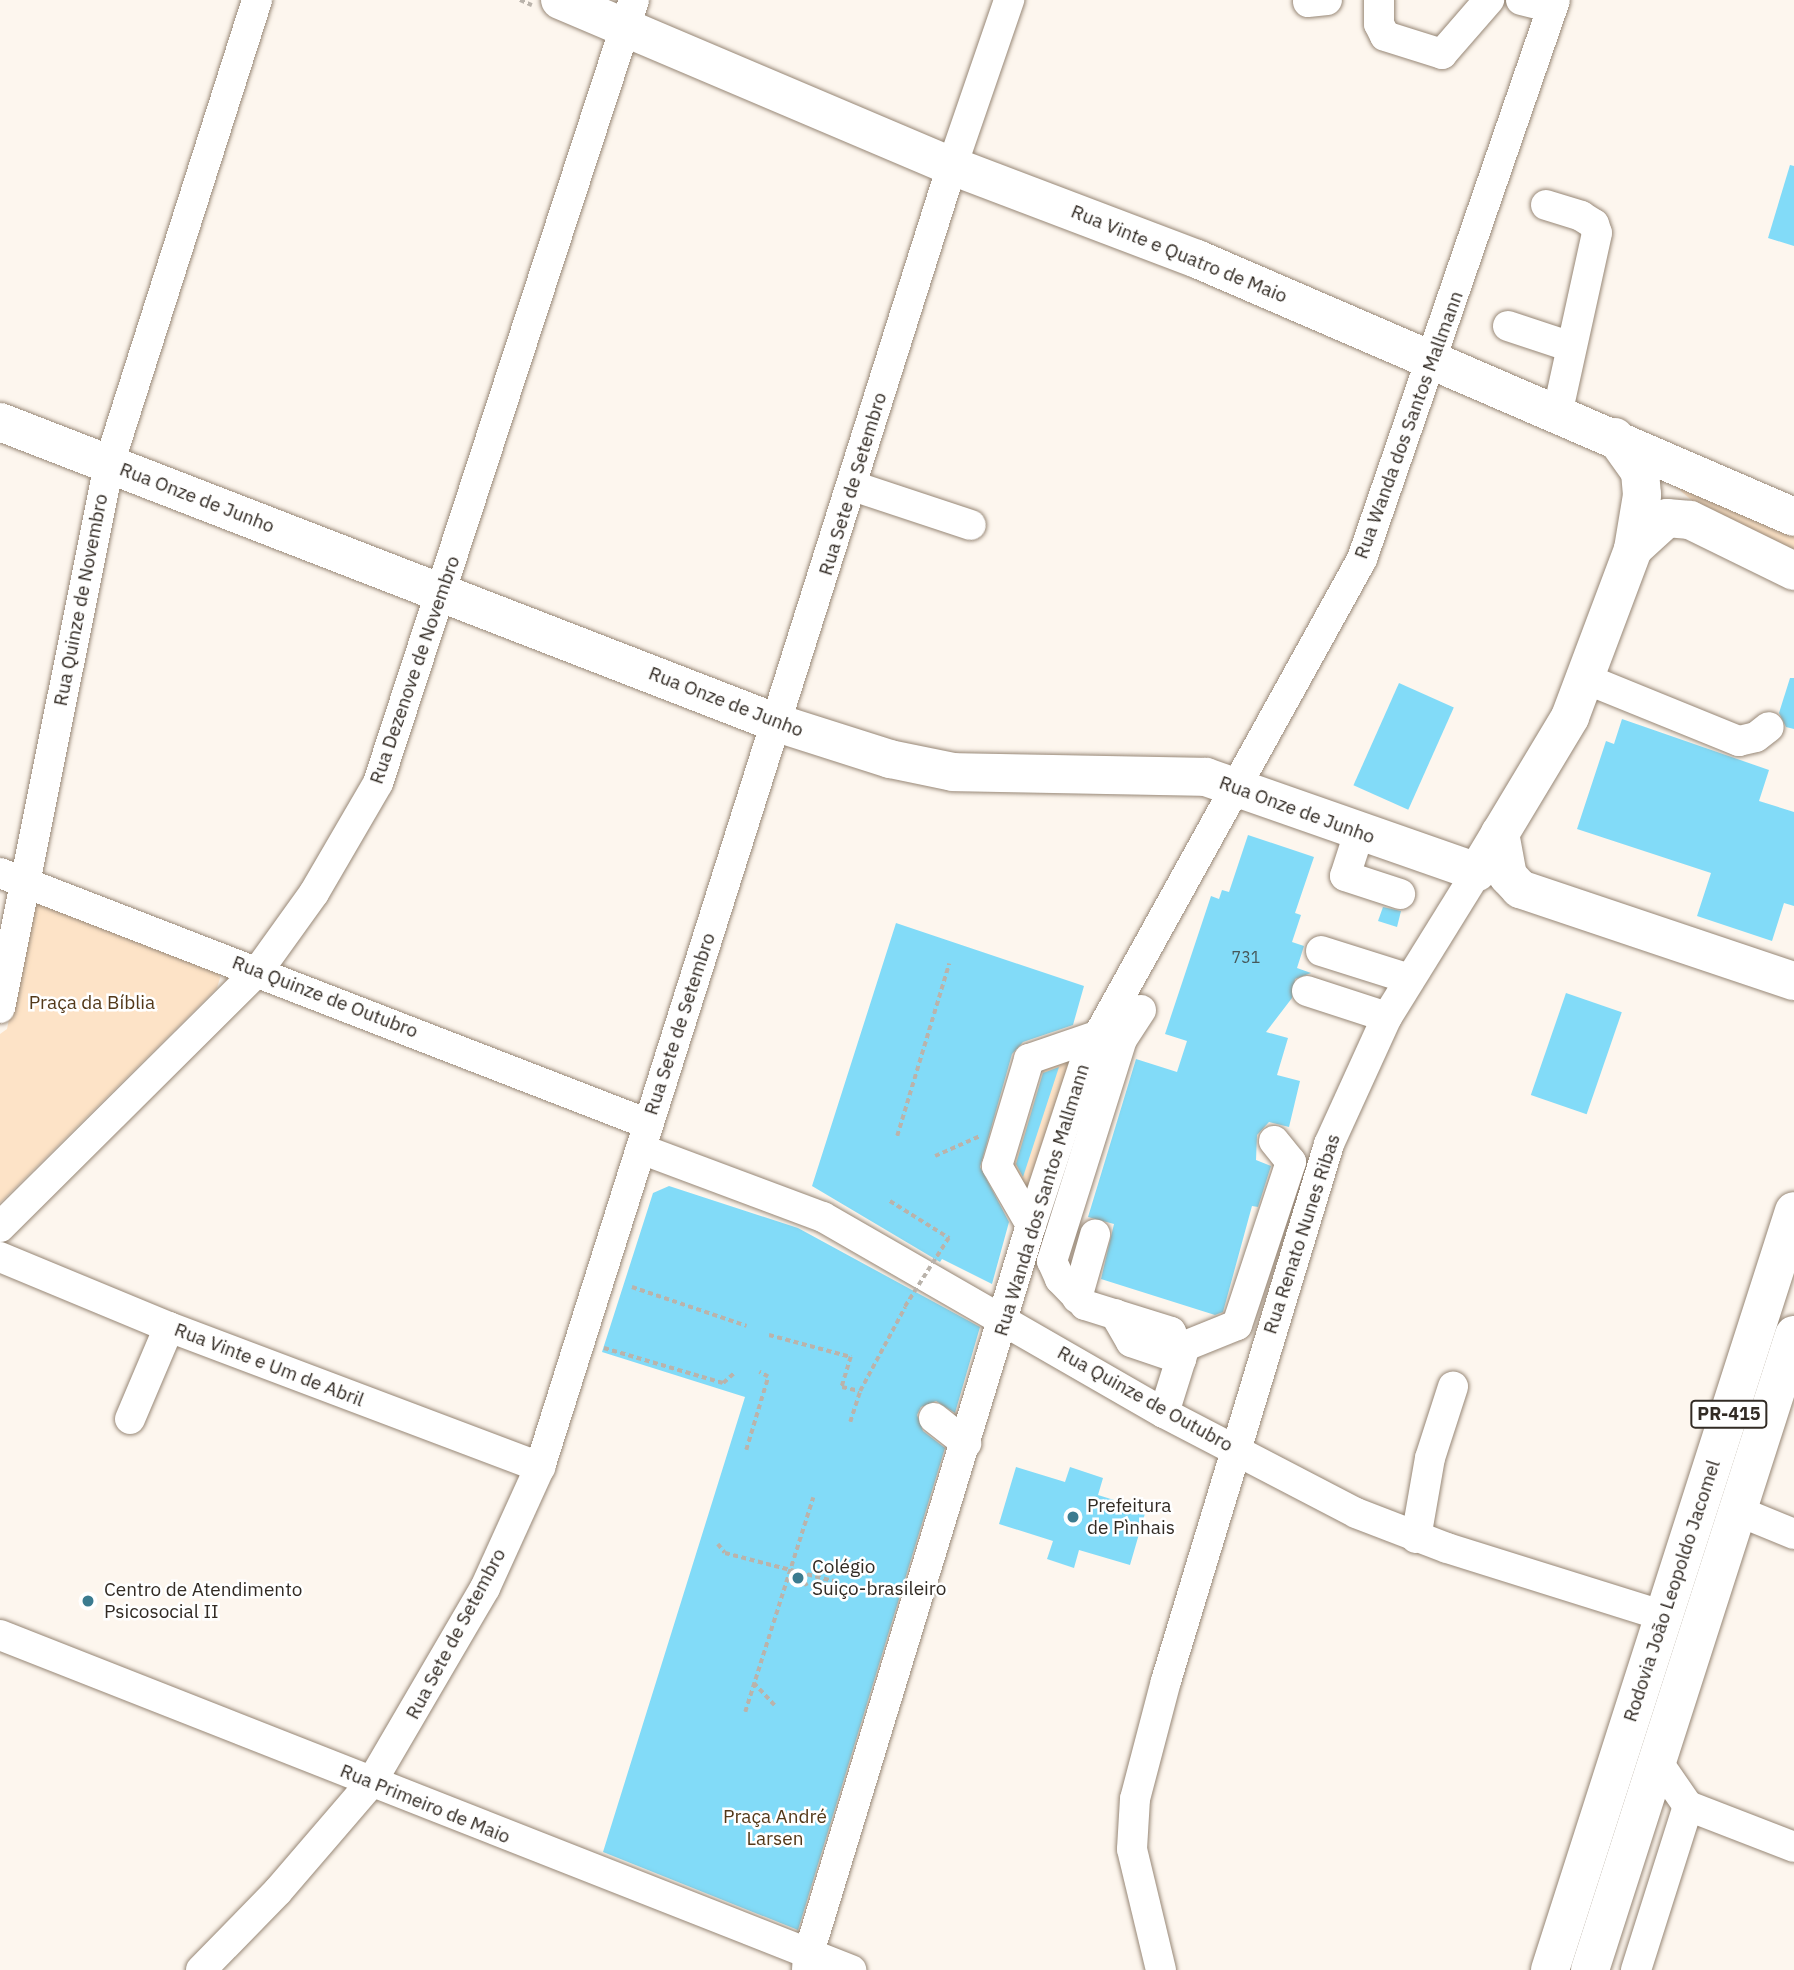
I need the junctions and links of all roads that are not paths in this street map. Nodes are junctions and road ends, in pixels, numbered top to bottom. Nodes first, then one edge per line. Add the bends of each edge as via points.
1 (257, 0) edge
2 (560, 0) edge
3 (1010, 0) edge
4 (1379, 0) edge
5 (1489, 0) edge
6 (1521, 0) edge
7 (1553, 4) edge
8 (629, 14) edge
9 (953, 166) junction
10 (1546, 205) dead end
11 (1508, 326) dead end
12 (1571, 346) junction
13 (1434, 361) junction
14 (1558, 411) junction
15 (0, 422) edge
16 (1615, 437) junction
17 (109, 464) junction
18 (853, 486) junction
19 (1794, 517) edge
20 (971, 525) dead end
21 (1633, 549) junction
22 (1794, 571) edge
23 (443, 592) junction
24 (1586, 679) junction
25 (777, 723) junction
26 (1769, 727) dead end
27 (1235, 790) junction
28 (1359, 833) junction
29 (1500, 833) junction
30 (1477, 872) junction
31 (12, 878) edge
32 (1399, 894) dead end
33 (1321, 951) dead end
34 (258, 971) junction
35 (1410, 979) junction
36 (1794, 981) edge
37 (1307, 991) dead end
38 (0, 1008) edge
39 (1141, 1010) dead end
40 (1387, 1017) junction
41 (1099, 1035) junction
42 (645, 1136) junction
43 (1274, 1141) dead end
44 (1794, 1211) edge
45 (1031, 1225) junction
46 (0, 1227) edge
47 (1095, 1236) dead end
48 (0, 1257) edge
49 (1077, 1298) junction
50 (1005, 1320) junction
51 (169, 1327) junction
52 (1794, 1335) edge
53 (1181, 1359) junction
54 (1453, 1387) dead end
55 (1164, 1413) junction
56 (934, 1418) dead end
57 (130, 1419) dead end
58 (966, 1443) junction
59 (1233, 1448) junction
60 (540, 1467) junction
61 (1738, 1511) junction
62 (1794, 1534) edge
63 (1416, 1538) junction
64 (1664, 1616) junction
65 (1700, 1627) junction
66 (0, 1634) edge
67 (1657, 1761) junction
68 (371, 1783) junction
69 (1688, 1806) junction
70 (1794, 1847) edge
71 (807, 1963) edge
72 (201, 1970) edge
73 (851, 1970) edge
74 (1161, 1970) edge
75 (1550, 1970) edge
76 (1590, 1970) edge
77 (1636, 1970) edge

1 - 17 street, Rua Quinze de Novembro
2 - 8 main road, Rua Vinte e Quatro de Maio
3 - 9 street, Rua Sete de Setembro
4 - 5 street via 1379,24 1385,36 1442,54
6 - 7 street
7 - 13 street, Rua Wanda dos Santos Mallmann
8 - 9 main road, Rua Vinte e Quatro de Maio
8 - 23 street, Rua Dezenove de Novembro
9 - 13 main road, Rua Vinte e Quatro de Maio via 1197,259
9 - 18 street, Rua Sete de Setembro
10 - 12 street via 1581,216 1594,224 1597,233
11 - 12 street
12 - 14 street
13 - 14 main road, Rua Vinte e Quatro de Maio
13 - 27 street, Rua Wanda dos Santos Mallmann via 1362,559
14 - 16 main road, Rua Vinte e Quatro de Maio
15 - 17 main road, Rua Onze de Junho
16 - 19 main road, Rua Vinte e Quatro de Maio
16 - 21 main road, Rua Renato Nunes Ribas via 1640,472 1642,495
17 - 23 main road, Rua Onze de Junho
17 - 31 street, Rua Quinze de Novembro
18 - 20 street
18 - 25 street, Rua Sete de Setembro
21 - 22 main road via 1667,518 1690,520
21 - 24 main road, Rua Renato Nunes Ribas
23 - 25 main road, Rua Onze de Junho
23 - 34 street, Rua Dezenove de Novembro via 378,783 314,893
24 - 26 street via 1739,741 1756,737
24 - 29 main road, Rua Renato Nunes Ribas via 1570,718
25 - 27 main road, Rua Onze de Junho via 890,759 953,772 1206,777
25 - 42 street, Rua Sete de Setembro
27 - 28 main road, Rua Onze de Junho
27 - 41 street, Rua Wanda dos Santos Mallmann
28 - 30 main road, Rua Onze de Junho
28 - 32 street via 1345,876
29 - 30 main road, Rua Renato Nunes Ribas
29 - 36 main road via 1508,876 1520,889
30 - 35 street, Rua Renato Nunes Ribas
31 - 34 street, Rua Quinze de Outubro
31 - 38 street, Rua Quinze de Novembro
33 - 35 street
34 - 42 street, Rua Quinze de Outubro
34 - 46 street, Rua Dezenove de Novembro
35 - 40 street, Rua Renato Nunes Ribas
37 - 40 street
39 - 49 street via 1122,1039 1052,1261 1059,1279
40 - 59 street, Rua Renato Nunes Ribas via 1329,1144
41 - 45 street, Rua Wanda dos Santos Mallmann via 1087,1056
41 - 45 street via 1029,1059 997,1166
42 - 50 street, Rua Quinze de Outubro via 823,1217
42 - 60 street, Rua Sete de Setembro
43 - 53 street via 1291,1162 1237,1325 1185,1346
44 - 64 main road, Rodovia João Leopoldo Jacomel / PR-415
45 - 50 street, Rua Wanda dos Santos Mallmann
47 - 49 street
48 - 51 street, Rua Vinte e Um de Abril
49 - 53 street via 1085,1305 1171,1332
50 - 55 street, Rua Quinze de Outubro
50 - 58 street, Rua Wanda dos Santos Mallmann
51 - 57 street
51 - 60 street, Rua Vinte e Um de Abril
52 - 61 main road, Rodovia João Leopoldo Jacomel / PR-415
53 - 55 street
54 - 63 street via 1430,1458
55 - 59 street, Rua Quinze de Outubro
56 - 58 street
58 - 71 street, Rua Wanda dos Santos Mallmann
59 - 63 street, Rua Quinze de Outubro via 1356,1513
59 - 74 street, Rua Renato Nunes Ribas via 1135,1799 1132,1849
60 - 68 street, Rua Sete de Setembro via 485,1588
61 - 62 street
61 - 65 main road, Rodovia João Leopoldo Jacomel / PR-415
63 - 64 street, Rua Quinze de Outubro
64 - 65 main road
64 - 75 main road, Rodovia João Leopoldo Jacomel / PR-415
65 - 67 main road, Rodovia João Leopoldo Jacomel / PR-415
66 - 68 street, Rua Primeiro de Maio
67 - 69 street
67 - 76 main road, Rodovia João Leopoldo Jacomel / PR-415
68 - 71 street, Rua Primeiro de Maio
68 - 72 street, Rua Sete de Setembro via 278,1891
69 - 70 street
69 - 77 street
71 - 73 street, Rua Primeiro de Maio

